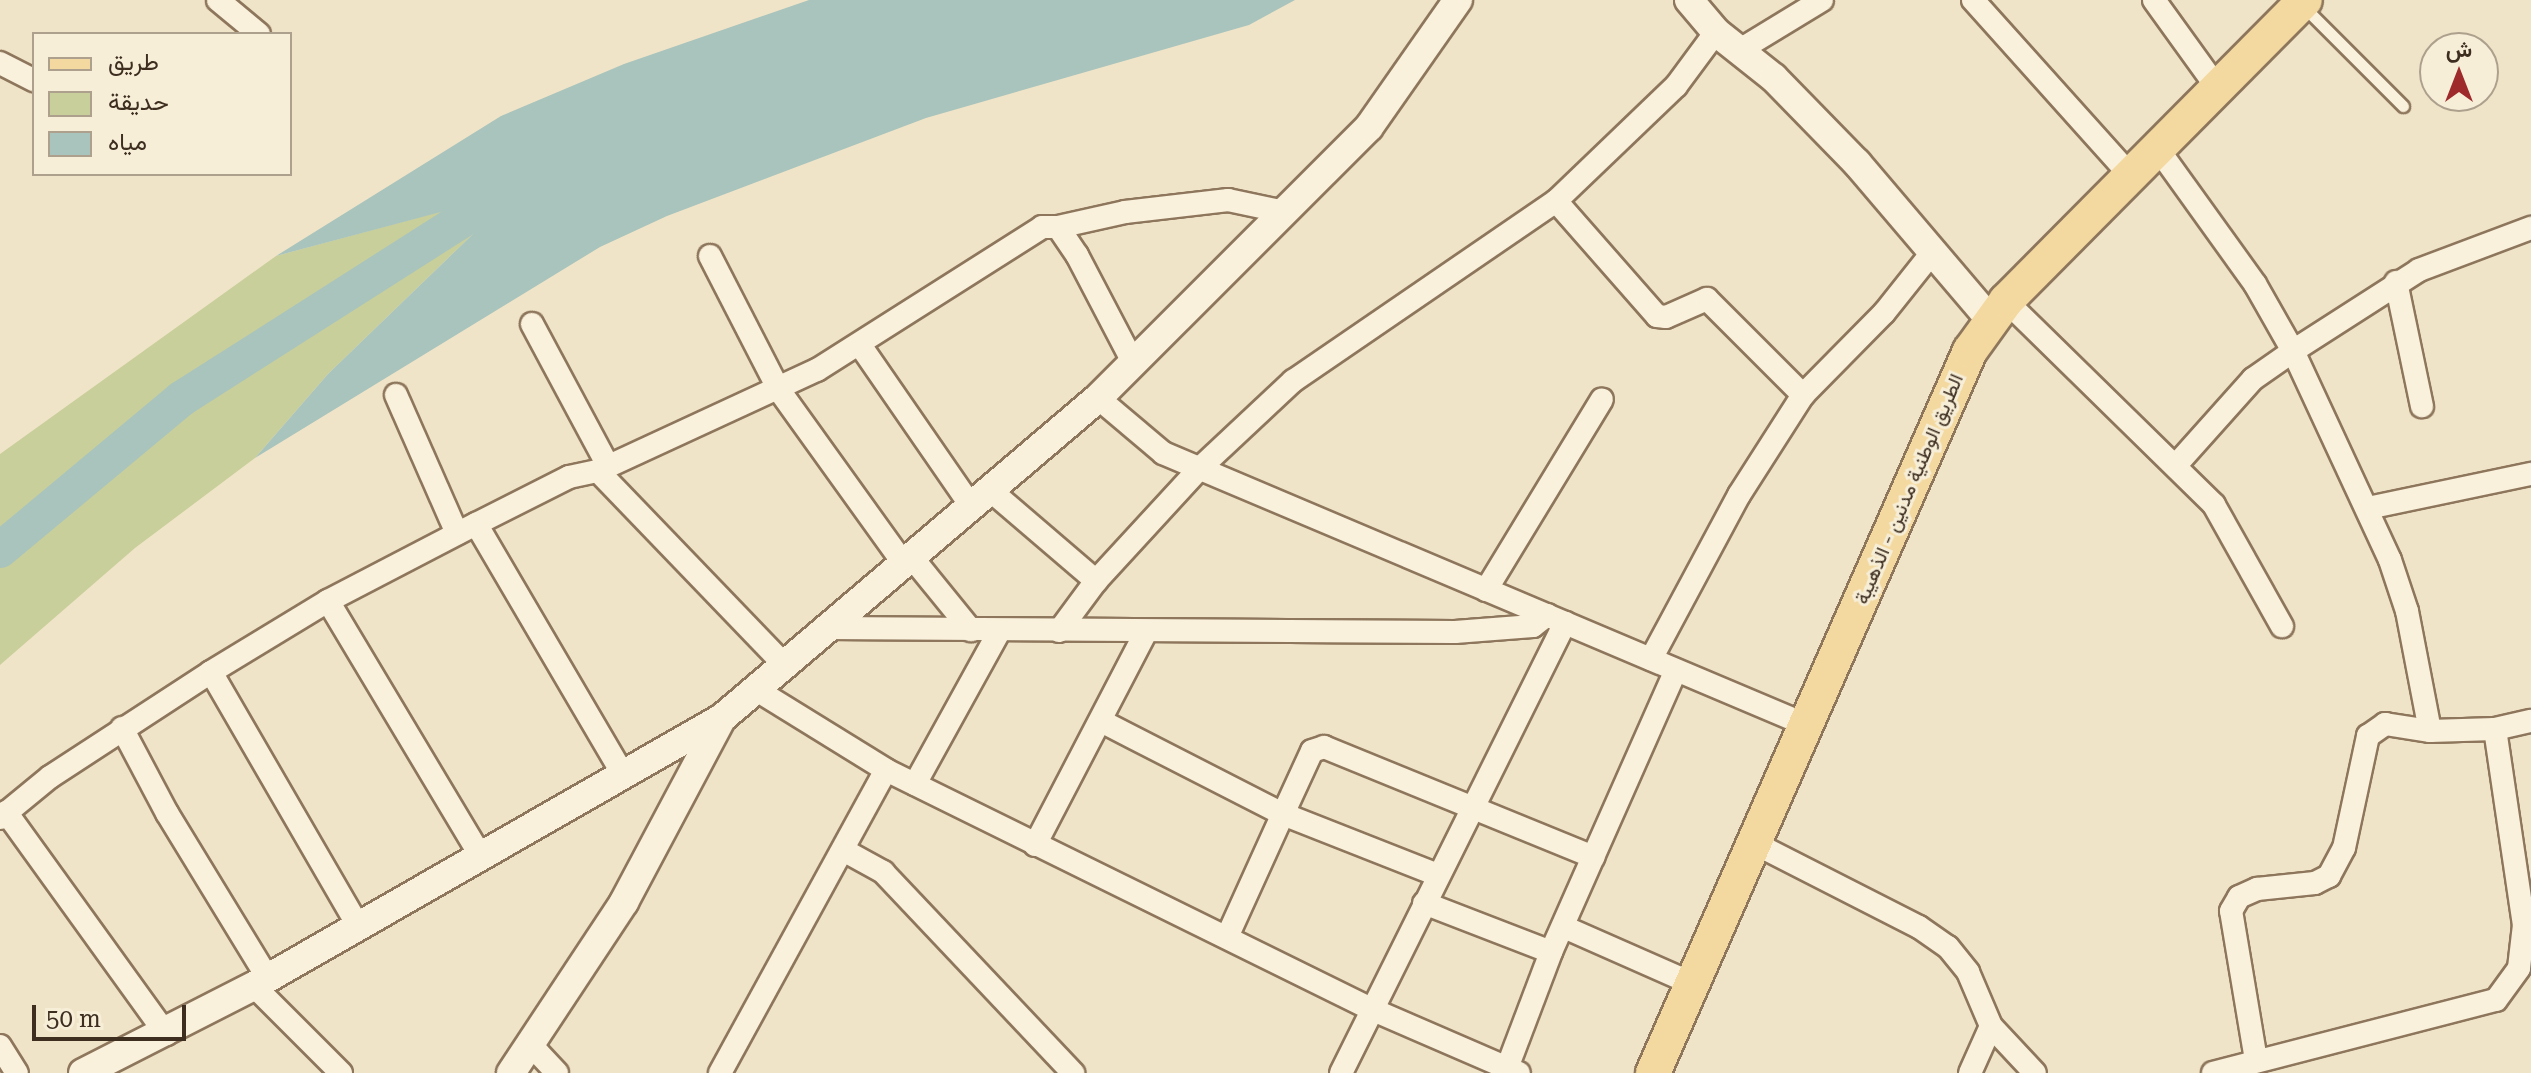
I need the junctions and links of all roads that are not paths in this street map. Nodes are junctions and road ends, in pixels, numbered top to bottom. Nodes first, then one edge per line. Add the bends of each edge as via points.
1 (218, 0) edge
2 (1458, 0) edge
3 (1689, 0) edge
4 (1822, 0) edge
5 (1973, 0) edge
6 (2154, 0) edge
7 (2303, 2) edge
8 (257, 32) edge
9 (1716, 32) junction
10 (1740, 50) junction
11 (0, 63) edge
12 (32, 79) edge
13 (2216, 86) junction
14 (2403, 106) dead end
15 (2158, 149) junction
16 (2130, 175) junction
17 (1556, 201) junction
18 (1285, 212) junction
19 (1058, 227) junction
20 (2531, 228) edge
21 (1931, 254) junction
22 (710, 256) dead end
23 (2396, 282) junction
24 (1998, 310) junction
25 (532, 324) dead end
26 (860, 345) junction
27 (2293, 351) junction
28 (1132, 360) junction
29 (779, 390) junction
30 (396, 395) dead end
31 (1803, 395) junction
32 (1098, 398) junction
33 (1602, 399) dead end
34 (2422, 406) dead end
35 (2177, 464) junction
36 (603, 468) junction
37 (1199, 469) junction
38 (2531, 474) edge
39 (981, 498) junction
40 (2368, 508) junction
41 (467, 529) junction
42 (906, 558) junction
43 (1096, 581) junction
44 (1486, 590) junction
45 (328, 601) junction
46 (1556, 619) junction
47 (2282, 626) dead end
48 (827, 628) junction
49 (971, 630) junction
50 (1000, 630) junction
51 (1059, 631) junction
52 (1146, 632) junction
53 (1651, 659) junction
54 (784, 664) junction
55 (1676, 670) junction
56 (211, 672) junction
57 (755, 689) junction
58 (722, 718) junction
59 (1101, 721) junction
60 (2531, 721) edge
61 (1809, 726) junction
62 (122, 728) junction
63 (2495, 729) junction
64 (2430, 731) junction
65 (886, 770) junction
66 (624, 776) junction
67 (915, 784) junction
68 (1471, 810) junction
69 (1283, 814) junction
70 (3, 815) edge
71 (1756, 844) junction
72 (1035, 845) junction
73 (843, 850) junction
74 (481, 857) junction
75 (1593, 857) junction
76 (1438, 875) junction
77 (1424, 903) junction
78 (2527, 924) edge
79 (359, 927) junction
80 (1564, 927) junction
81 (1228, 935) junction
82 (1551, 952) junction
83 (261, 982) junction
84 (1693, 984) junction
85 (1371, 1009) junction
86 (1991, 1026) junction
87 (166, 1034) junction
88 (531, 1045) junction
89 (0, 1046) edge
90 (2256, 1060) junction
91 (2296, 1062) edge
92 (1513, 1070) edge
93 (94, 1071) edge
94 (17, 1073) edge
95 (341, 1073) edge
96 (511, 1073) edge
97 (557, 1073) edge
98 (720, 1073) edge
99 (1073, 1073) edge
100 (1341, 1073) edge
101 (1653, 1073) edge
102 (1970, 1073) edge
103 (2035, 1073) edge
104 (2213, 1073) edge

1 - 8 street
2 - 18 street via 1369,127
3 - 9 street
4 - 10 street
5 - 16 street
6 - 13 street
7 - 13 main road, الطريق الوطنية مدنين - الذهيبة
7 - 14 lane
9 - 10 street
9 - 17 street via 1676,86
10 - 21 street via 1857,163
11 - 12 street
13 - 15 main road, الطريق الوطنية مدنين - الذهيبة
15 - 16 main road, الطريق الوطنية مدنين - الذهيبة
15 - 27 street via 2255,284
16 - 24 main road, الطريق الوطنية مدنين - الذهيبة
17 - 31 street via 1657,316 1707,299
17 - 37 street via 1324,356
18 - 19 street via 1228,200 1125,212
18 - 28 street
19 - 26 street via 1042,227
19 - 28 street
20 - 23 street
21 - 24 street
21 - 31 street via 1884,313
22 - 29 street
23 - 27 street
23 - 34 street
24 - 35 street
24 - 61 main road, الطريق الوطنية مدنين - الذهيبة via 1956,376
25 - 36 street
26 - 29 street
26 - 39 street
27 - 35 street via 2253,379
27 - 40 street
28 - 32 street
29 - 36 street
29 - 42 street
30 - 41 street
31 - 53 street via 1739,495
32 - 37 street via 1163,453
32 - 39 street
33 - 44 street
35 - 47 street via 2237,539
36 - 41 street via 569,477
36 - 54 street
37 - 43 street
37 - 44 street
38 - 40 street
39 - 42 street
39 - 43 street
40 - 64 street via 2407,611
41 - 45 street
41 - 66 street
42 - 48 street
42 - 49 street
43 - 51 street
44 - 46 street
45 - 56 street
45 - 74 street
46 - 52 street via 1506,630
46 - 53 street
46 - 68 street
48 - 49 street
48 - 54 street
49 - 50 street
50 - 51 street
50 - 67 street
51 - 52 street
52 - 59 street
53 - 55 street
54 - 57 street
55 - 61 street
55 - 75 street
56 - 62 street
56 - 79 street
57 - 58 street
57 - 65 street
58 - 66 street
58 - 88 street via 631,889
59 - 69 street
59 - 72 street
60 - 63 street
61 - 71 main road, الطريق الوطنية مدنين - الذهيبة
62 - 70 street
62 - 83 street
63 - 64 street
63 - 78 street
64 - 90 street via 2385,724 2368,736 2344,848 2329,876 2315,883 2257,889 2239,897 2231,911
65 - 67 street
65 - 73 street
66 - 74 street
67 - 72 street
68 - 69 street via 1324,747 1312,751
68 - 75 street
68 - 76 street
69 - 76 street
69 - 81 street
70 - 87 street
71 - 84 main road, الطريق الوطنية مدنين - الذهيبة
71 - 86 street via 1948,947 1968,972
72 - 81 street
73 - 98 street
73 - 99 street via 883,872
74 - 79 street
75 - 80 street
76 - 77 street
77 - 82 street
77 - 85 street
78 - 91 street via 2519,968 2496,1000
79 - 83 street
80 - 82 street
80 - 84 street
81 - 85 street
82 - 92 street
83 - 87 street
83 - 95 street
84 - 101 main road, الطريق الوطنية مدنين - الذهيبة
85 - 92 street
85 - 100 street
86 - 102 street
86 - 103 street
87 - 93 street
88 - 96 street
88 - 97 street
89 - 94 street
90 - 91 street
90 - 104 street

